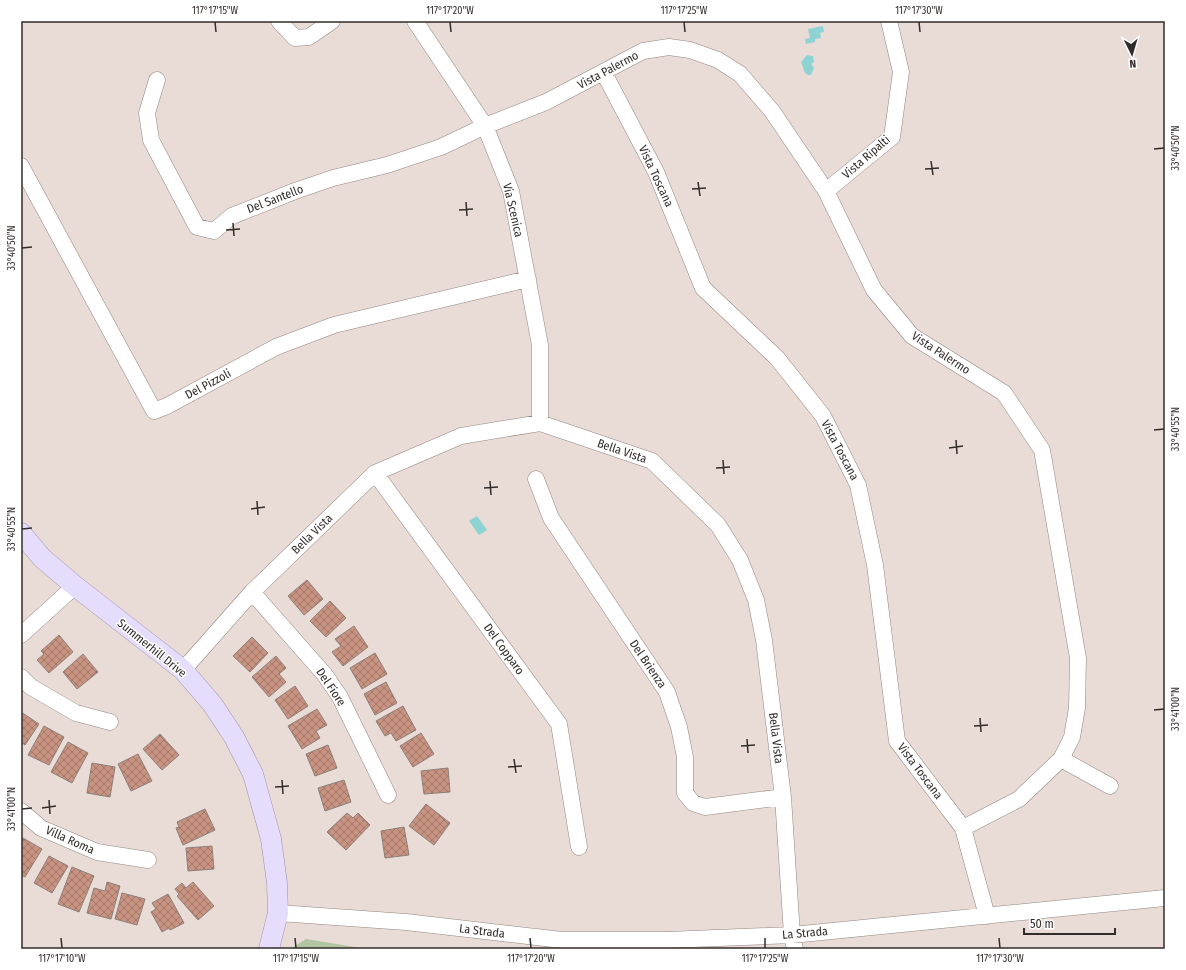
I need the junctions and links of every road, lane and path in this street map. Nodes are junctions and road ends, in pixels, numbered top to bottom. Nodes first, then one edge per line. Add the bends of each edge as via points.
1 (279, 21) edge
2 (332, 21) edge
3 (415, 21) edge
4 (889, 21) edge
5 (604, 73) junction
6 (158, 80) dead end
7 (486, 126) junction
8 (21, 166) edge
9 (826, 191) junction
10 (528, 279) junction
11 (540, 423) junction
12 (375, 474) junction
13 (536, 479) dead end
14 (21, 534) edge
15 (75, 586) junction
16 (252, 592) junction
17 (21, 635) edge
18 (183, 670) junction
19 (21, 676) edge
20 (110, 722) dead end
21 (1061, 759) junction
22 (1110, 786) dead end
23 (388, 795) dead end
24 (783, 797) junction
25 (21, 811) edge
26 (963, 828) junction
27 (579, 847) dead end
28 (148, 860) dead end
29 (1165, 898) edge
30 (278, 913) junction
31 (987, 916) junction
32 (794, 942) edge
33 (268, 949) edge

1 - 2 street via 295,38 309,38
3 - 7 street, Via Scenica
4 - 9 street, Vista Ripalti via 901,72 892,137
5 - 7 street, Vista Palermo via 546,102
5 - 9 street, Vista Palermo via 644,51 669,47 690,50 718,60 740,74 772,111
5 - 26 street, Vista Toscana via 656,172 703,288 777,358 823,416 858,485 875,566 897,741
6 - 7 street, Del Santello via 147,113 151,140 196,227 214,230 232,216 295,191 427,152
7 - 10 street, Via Scenica via 511,191
8 - 10 street, Del Pizzoli via 154,411 276,348 334,325
9 - 21 street, Vista Palermo via 874,290 912,336 1004,393 1042,450 1078,658 1077,708 1072,737
10 - 11 street, Via Scenica via 540,345
11 - 12 street, Bella Vista via 461,436
11 - 24 street, Bella Vista via 652,461 718,526 740,560 756,600 764,640
12 - 16 street, Bella Vista
12 - 27 street, Del Copparo via 559,724
13 - 24 street, Del Brienza via 551,518 667,692 679,726 685,757 685,793 693,803 705,807
14 - 15 main road, Summerhill Drive via 42,558
15 - 17 street
15 - 18 main road, Summerhill Drive
16 - 18 street, Bella Vista
16 - 23 street, Del Fiore via 325,675 340,697
18 - 30 main road, Summerhill Drive via 213,705 234,736 253,774 271,839
19 - 20 street via 31,687 76,713
21 - 22 street
21 - 26 street, Vista Palermo via 1019,799
24 - 32 street, Bella Vista
25 - 28 street, Villa Roma via 41,828 97,852
26 - 31 street, Vista Toscana
29 - 31 street, La Strada
30 - 32 street, La Strada via 406,922 562,940
30 - 33 main road, Summerhill Drive
31 - 32 street, La Strada

